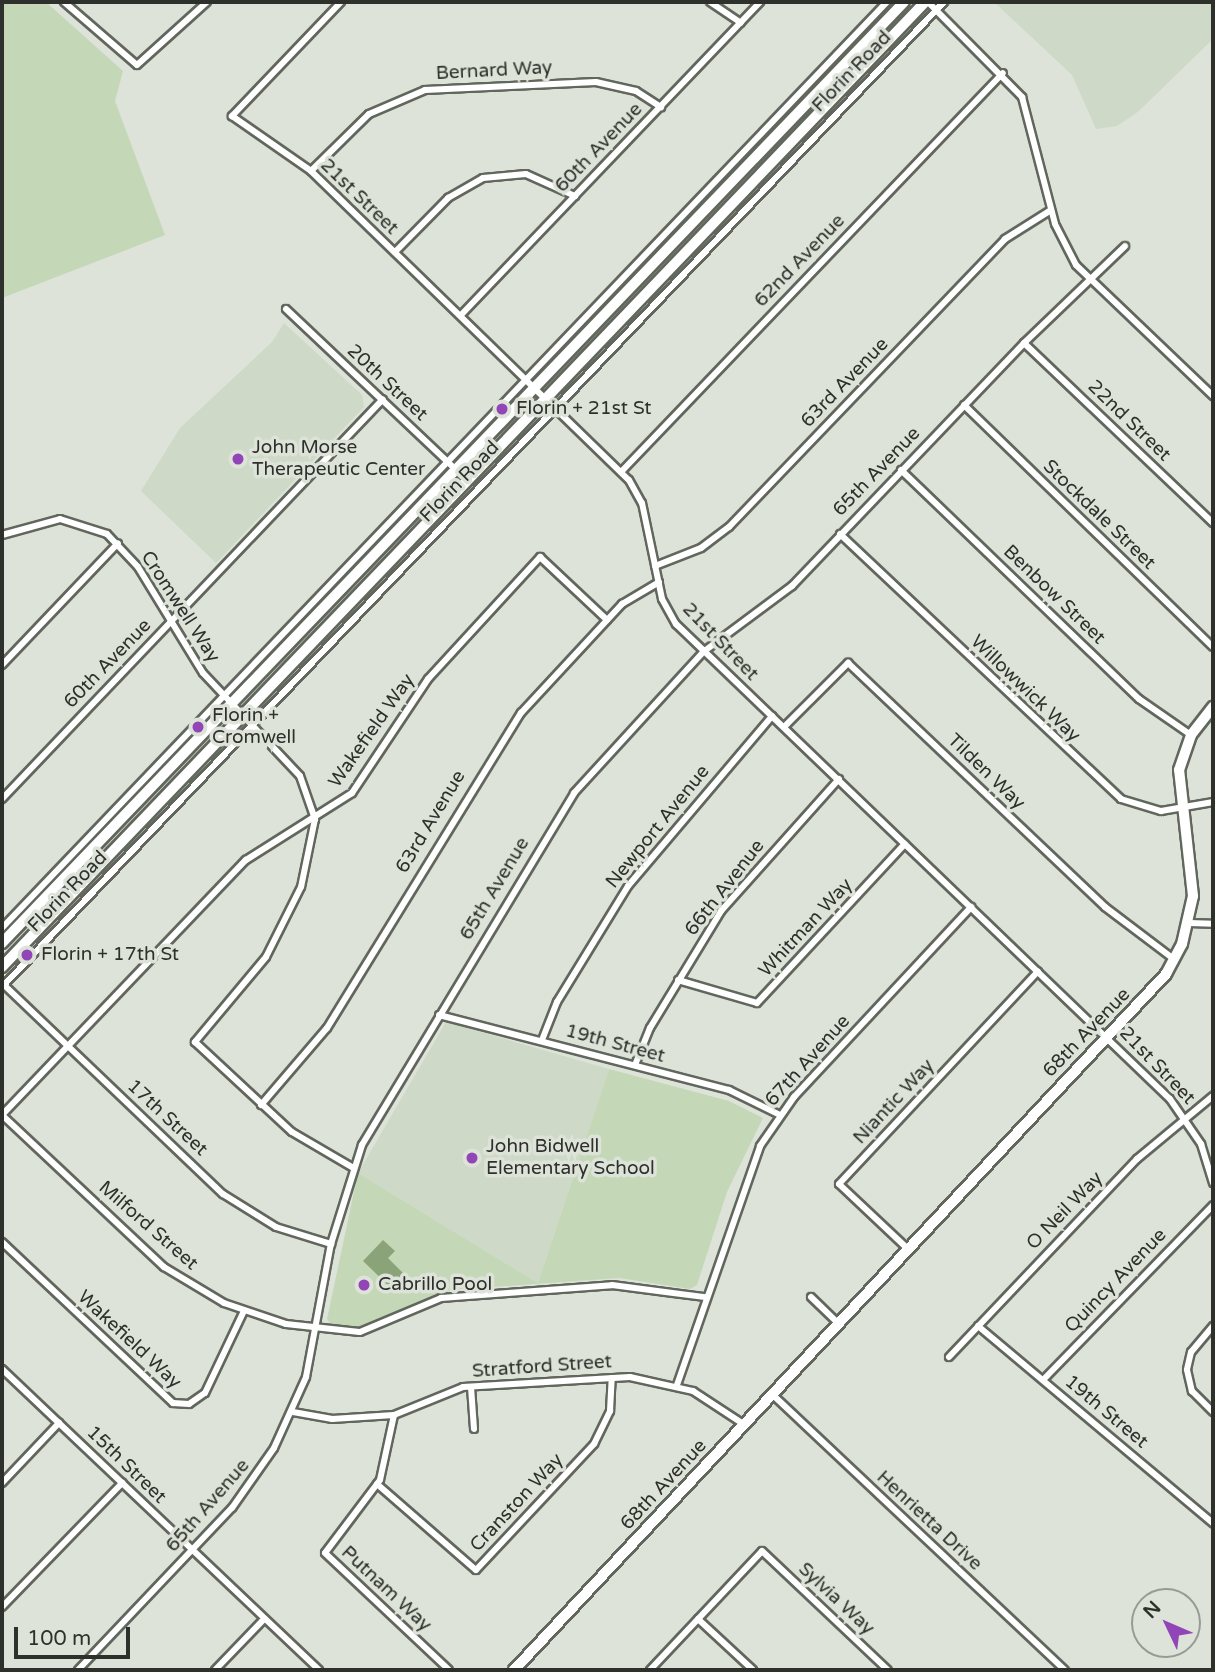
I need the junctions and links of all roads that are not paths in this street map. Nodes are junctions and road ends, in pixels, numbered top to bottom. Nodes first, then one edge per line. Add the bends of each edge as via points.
1 (64, 2) edge
2 (341, 2) edge
3 (710, 2) edge
4 (760, 2) edge
5 (887, 2) edge
6 (904, 2) edge
7 (926, 2) edge
8 (944, 2) edge
9 (205, 3) edge
10 (936, 10) junction
11 (741, 23) junction
12 (1003, 73) junction
13 (660, 107) junction
14 (310, 172) junction
15 (575, 196) junction
16 (1051, 210) junction
17 (1125, 246) dead end
18 (395, 252) junction
19 (1090, 276) junction
20 (286, 309) dead end
21 (461, 315) junction
22 (1024, 342) junction
23 (531, 382) junction
24 (1213, 396) edge
25 (546, 397) junction
26 (383, 399) junction
27 (964, 405) junction
28 (556, 407) junction
29 (451, 465) junction
30 (901, 470) junction
31 (621, 472) junction
32 (467, 480) junction
33 (1213, 523) edge
34 (840, 534) junction
35 (2, 535) edge
36 (118, 543) junction
37 (655, 566) junction
38 (659, 582) junction
39 (171, 620) junction
40 (607, 620) junction
41 (1213, 647) edge
42 (703, 652) junction
43 (2, 665) edge
44 (228, 699) junction
45 (1213, 707) edge
46 (243, 715) junction
47 (772, 716) junction
48 (253, 724) junction
49 (784, 727) junction
50 (1191, 735) junction
51 (839, 779) junction
52 (2, 799) edge
53 (1213, 802) edge
54 (1179, 808) junction
55 (315, 819) junction
56 (905, 844) junction
57 (971, 907) junction
58 (1189, 923) junction
59 (1213, 924) edge
60 (2, 928) edge
61 (2, 943) edge
62 (1175, 960) junction
63 (2, 967) edge
64 (1038, 971) junction
65 (678, 980) junction
66 (3, 985) edge
67 (439, 1015) junction
68 (1107, 1037) junction
69 (542, 1040) junction
70 (68, 1046) junction
71 (635, 1065) junction
72 (1213, 1096) edge
73 (261, 1105) junction
74 (2, 1115) edge
75 (780, 1115) junction
76 (1186, 1119) junction
77 (352, 1167) junction
78 (1213, 1183) edge
79 (1213, 1205) edge
80 (2, 1242) edge
81 (331, 1244) junction
82 (909, 1250) junction
83 (705, 1297) junction
84 (811, 1297) dead end
85 (244, 1311) junction
86 (839, 1324) junction
87 (978, 1326) junction
88 (1213, 1326) edge
89 (317, 1329) junction
90 (949, 1357) dead end
91 (2, 1369) edge
92 (612, 1377) junction
93 (1043, 1380) junction
94 (677, 1385) junction
95 (471, 1387) junction
96 (773, 1395) junction
97 (293, 1412) junction
98 (1213, 1412) edge
99 (394, 1415) junction
100 (59, 1423) junction
101 (745, 1425) junction
102 (474, 1429) dead end
103 (2, 1483) edge
104 (122, 1483) junction
105 (377, 1484) junction
106 (1213, 1523) edge
107 (192, 1551) junction
108 (2, 1607) edge
109 (264, 1619) junction
110 (698, 1619) junction
111 (78, 1670) edge
112 (215, 1670) edge
113 (319, 1670) edge
114 (449, 1670) edge
115 (514, 1670) edge
116 (650, 1670) edge
117 (752, 1670) edge
118 (888, 1670) edge
119 (1065, 1670) edge

1 - 9 street via 137,65
2 - 14 street, 21st Street via 232,116
3 - 11 street
4 - 11 street, 60th Avenue
5 - 23 street, Florin Road
6 - 23 main road, Florin Road
7 - 10 street
7 - 25 main road, Florin Road
8 - 10 street, Florin Road
10 - 12 street
10 - 28 street, Florin Road
11 - 13 street, 60th Avenue
12 - 16 street via 1035,127
12 - 31 street, 62nd Avenue
13 - 14 street, Bernard Way via 636,92 596,82 425,90 369,114
13 - 15 street, 60th Avenue
14 - 18 street, 21st Street
15 - 18 street via 526,174 483,178 448,198
15 - 21 street, 60th Avenue
16 - 19 street via 1067,251
16 - 37 street, 63rd Avenue via 1005,239 729,527 701,548
17 - 19 street, 65th Avenue
18 - 21 street, 21st Street
19 - 22 street, 65th Avenue
19 - 24 street
20 - 26 street, 20th Street
21 - 23 street, 21st Street
22 - 27 street, 65th Avenue
22 - 33 street, 22nd Street
23 - 25 street, 21st Street
23 - 29 main road, Florin Road
25 - 28 street, 21st Street
25 - 32 main road, Florin Road
26 - 29 street, 20th Street
26 - 39 street, 60th Avenue
27 - 30 street, 65th Avenue
27 - 41 street, Stockdale Street
28 - 31 street, 21st Street
28 - 48 street, Florin Road
29 - 32 street, 20th Street
29 - 44 main road, Florin Road
30 - 34 street, 65th Avenue
30 - 50 street, Benbow Street via 1139,699
31 - 37 street, 21st Street via 642,503
32 - 46 main road, Florin Road
34 - 42 street, 65th Avenue via 780,597
34 - 54 street, Willowwick Way via 1112,793 1148,809
35 - 36 street, Cromwell Way via 60,519 91,525
36 - 39 street, Cromwell Way
36 - 43 street
37 - 38 street, 21st Street
38 - 40 street, 63rd Avenue
38 - 42 street, 21st Street via 668,613
39 - 44 street, Cromwell Way
39 - 52 street, 60th Avenue
40 - 55 street, Wakefield Way via 540,557 445,657 352,793
40 - 73 street, 63rd Avenue via 502,738 327,1028
42 - 47 street, 21st Street
42 - 67 street, 65th Avenue via 568,801
44 - 46 street, Cromwell Way
44 - 60 street, Florin Road
44 - 61 main road, Florin Road
45 - 50 street, 68th Avenue
46 - 48 street, Cromwell Way
46 - 63 main road, Florin Road
47 - 49 street, 21st Street
47 - 69 street, Newport Avenue via 628,886 558,1002
48 - 55 street, Cromwell Way via 292,764
48 - 66 street, Florin Road
49 - 51 street, 21st Street
49 - 62 street, Tilden Way via 848,663 1105,907
50 - 54 street, 68th Avenue via 1179,770
51 - 56 street, 21st Street
51 - 65 street, 66th Avenue via 743,884
53 - 54 street, Willowwick Way
54 - 58 street, 68th Avenue via 1193,882
55 - 70 street, Wakefield Way via 246,860
55 - 73 street, Cromwell Way via 310,862 279,934 195,1042
56 - 57 street, 21st Street
56 - 65 street, Whitman Way via 757,1003
57 - 64 street, 21st Street
57 - 75 street, 67th Avenue
58 - 59 street
58 - 62 street, 68th Avenue
62 - 68 street, 68th Avenue
64 - 68 street, 21st Street
64 - 82 street, Niantic Way via 839,1184
65 - 71 street, 66th Avenue
66 - 70 street, 17th Street
67 - 69 street, 19th Street
67 - 77 street, 65th Avenue
68 - 76 street, 21st Street
68 - 82 street, 68th Avenue
69 - 71 street, 19th Street
70 - 74 street, Wakefield Way
70 - 81 street, 17th Street via 242,1208 285,1231
71 - 75 street, 19th Street via 729,1090
72 - 76 street, O Neil Way
73 - 77 street, Cromwell Way via 311,1145
74 - 85 street, Milford Street via 164,1266
75 - 83 street, 67th Avenue via 740,1190
76 - 78 street, 21st Street
76 - 87 street, O Neil Way via 1137,1159
77 - 81 street, 65th Avenue
79 - 93 street, Quincy Avenue
80 - 85 street, Wakefield Way via 173,1403 189,1404 205,1393
81 - 89 street, 65th Avenue
82 - 86 street, 68th Avenue
83 - 89 street, Milford Street via 612,1285 455,1296 427,1302 372,1330
83 - 94 street, 67th Avenue
84 - 86 street
85 - 89 street, Milford Street
86 - 96 street, 68th Avenue
87 - 90 street, O Neil Way
87 - 93 street, 19th Street
88 - 98 street via 1191,1352 1187,1370 1192,1391
89 - 97 street, 65th Avenue
91 - 100 street, 15th Street
92 - 94 street, Stratford Street
92 - 95 street, Stratford Street
92 - 105 street, Cranston Way via 610,1410 594,1444 476,1570
93 - 106 street, 19th Street
94 - 101 street, Stratford Street
95 - 99 street, Stratford Street
95 - 102 street
96 - 101 street, 68th Avenue
96 - 119 street, Henrietta Drive
97 - 99 street, Stratford Street via 332,1419
97 - 107 street, 65th Avenue via 247,1489
99 - 105 street, Putnam Way via 391,1451
100 - 103 street
100 - 104 street, 15th Street
101 - 115 street, 68th Avenue
104 - 107 street, 15th Street
104 - 108 street
105 - 114 street, Putnam Way via 325,1553
107 - 109 street, 15th Street
107 - 111 street, 65th Avenue
109 - 112 street
109 - 113 street, 15th Street
110 - 116 street
110 - 117 street
110 - 118 street, Sylvia Way via 762,1551

